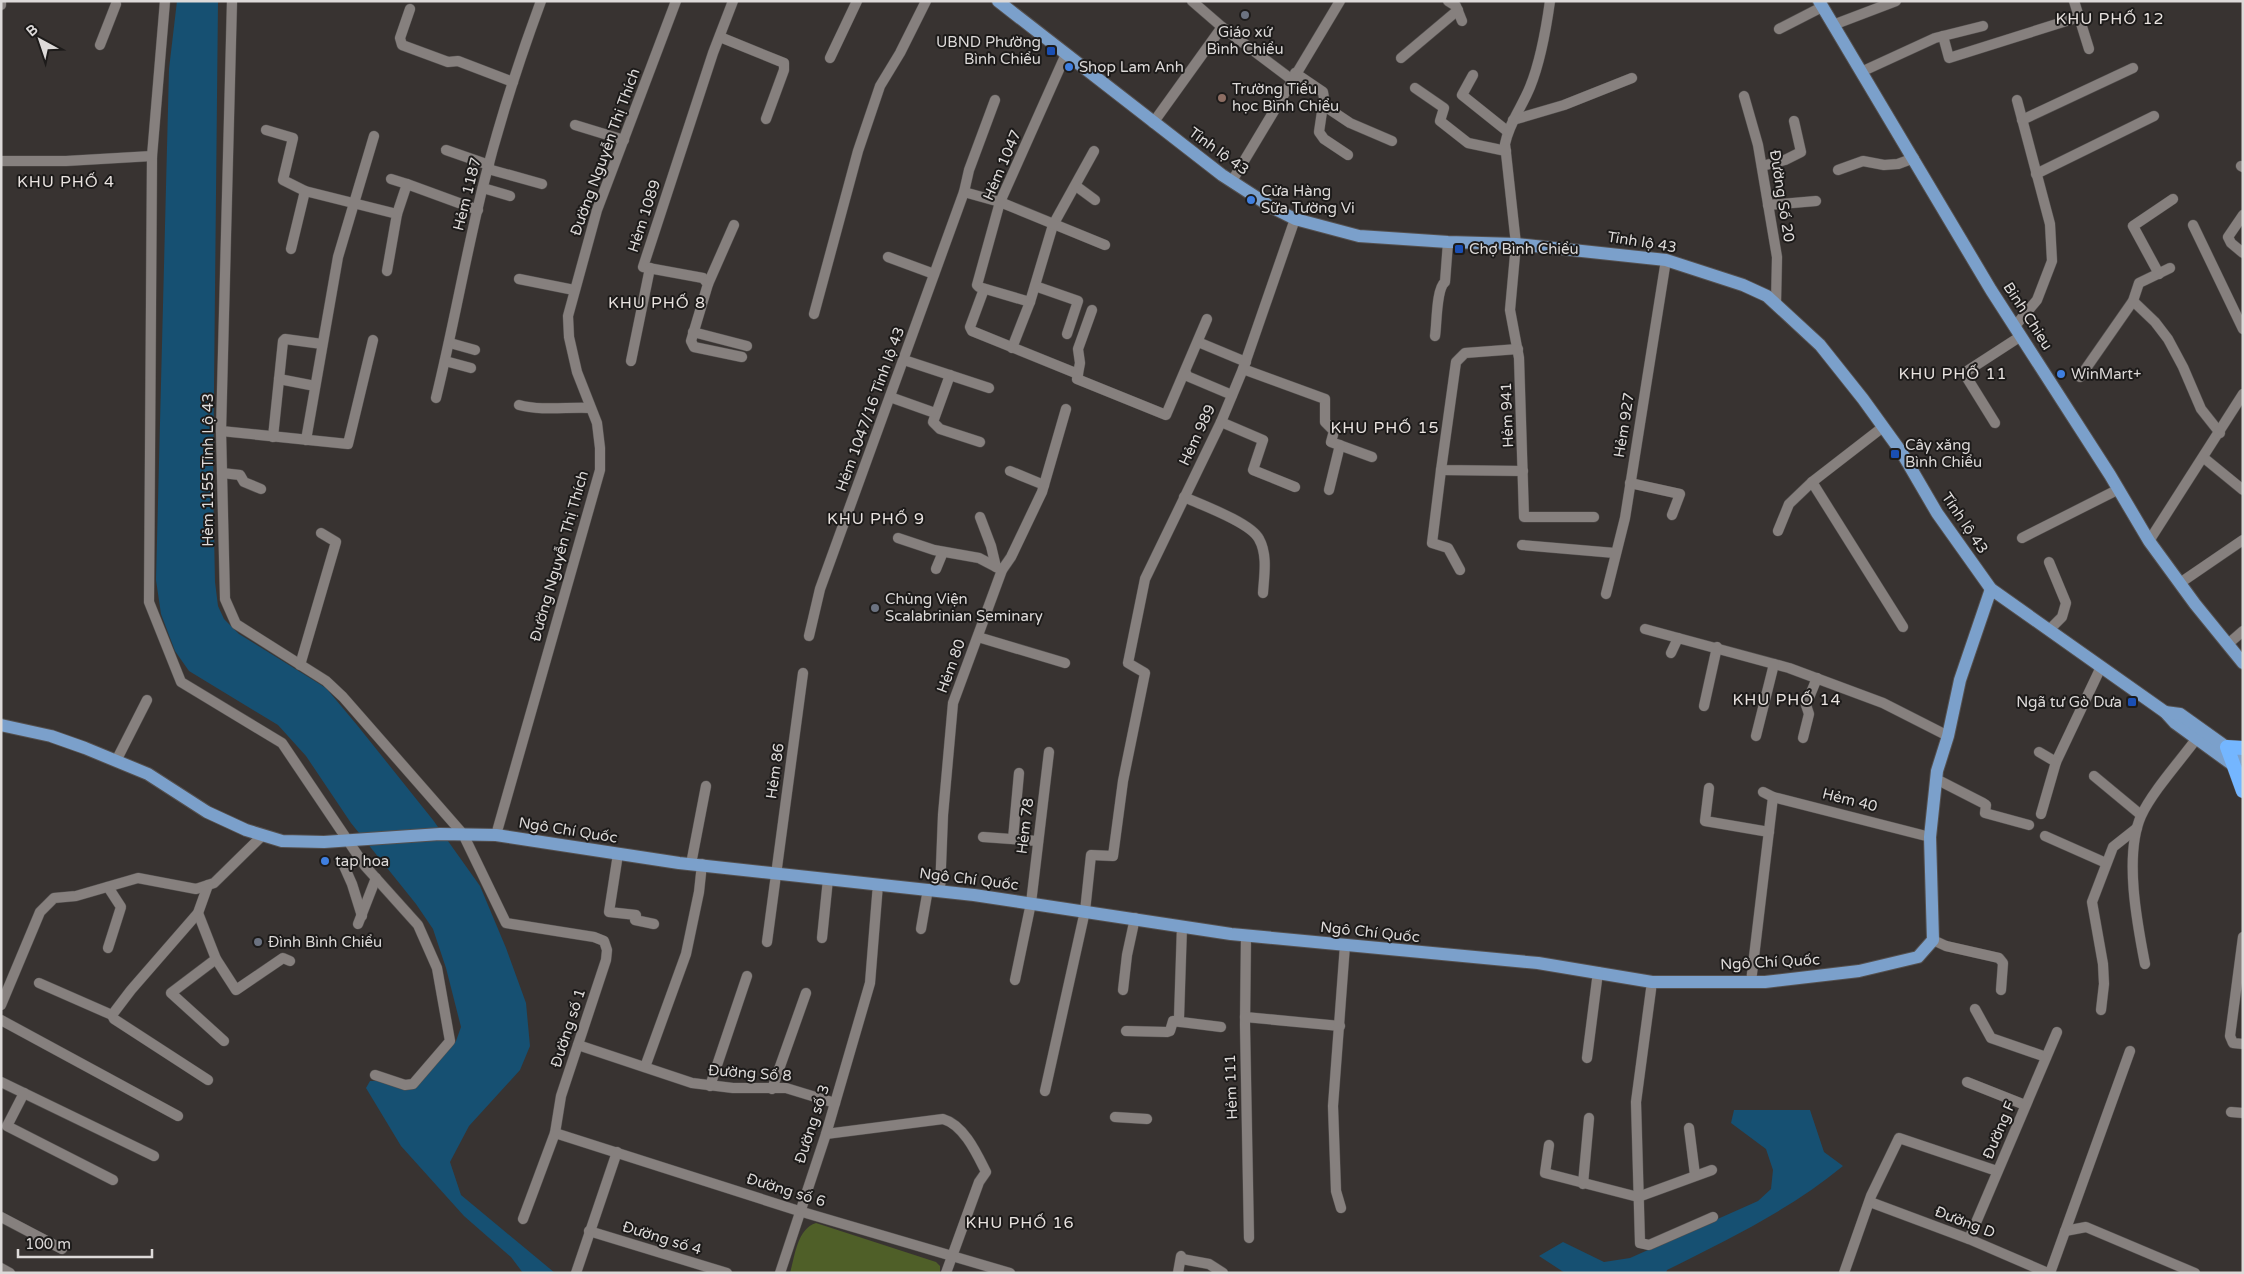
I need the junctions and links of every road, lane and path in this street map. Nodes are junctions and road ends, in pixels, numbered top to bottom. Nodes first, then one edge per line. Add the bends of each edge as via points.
1 (1, 1) edge
2 (165, 1) edge
3 (232, 1) edge
4 (541, 1) edge
5 (676, 1) edge
6 (733, 1) edge
7 (857, 1) edge
8 (926, 1) edge
9 (998, 1) edge
10 (1192, 1) edge
11 (1340, 1) edge
12 (1448, 1) edge
13 (1550, 1) edge
14 (1896, 1) edge
15 (2074, 1) edge
16 (116, 4) dead end
17 (1820, 4) edge
18 (1, 5) edge
19 (1877, 5) edge
20 (410, 9) dead end
21 (1458, 10) junction
22 (2080, 17) junction
23 (1462, 21) dead end
24 (1833, 25) junction
25 (1983, 26) dead end
26 (1222, 27) junction
27 (1779, 29) dead end
28 (1943, 36) junction
29 (720, 37) junction
30 (100, 45) dead end
31 (2089, 49) dead end
32 (1066, 54) junction
33 (830, 58) dead end
34 (1401, 58) dead end
35 (2133, 68) dead end
36 (1861, 72) junction
37 (1474, 75) dead end
38 (1293, 76) junction
39 (1632, 78) dead end
40 (513, 82) junction
41 (1415, 88) dead end
42 (1744, 96) dead end
43 (994, 100) dead end
44 (2018, 100) dead end
45 (1323, 105) junction
46 (2154, 116) dead end
47 (766, 119) dead end
48 (1513, 120) junction
49 (2022, 120) junction
50 (1794, 121) dead end
51 (1153, 123) junction
52 (575, 124) dead end
53 (266, 130) dead end
54 (1507, 131) junction
55 (374, 136) dead end
56 (624, 140) junction
57 (1392, 142) dead end
58 (446, 150) dead end
59 (1094, 151) dead end
60 (1506, 151) junction
61 (1348, 155) dead end
62 (152, 156) junction
63 (1914, 158) junction
64 (1, 161) edge
65 (1762, 166) junction
66 (489, 167) junction
67 (1838, 170) dead end
68 (2036, 174) junction
69 (391, 179) dead end
70 (1232, 181) junction
71 (407, 184) junction
72 (542, 184) dead end
73 (1076, 186) junction
74 (483, 188) junction
75 (305, 191) junction
76 (964, 192) junction
77 (510, 196) dead end
78 (2172, 199) dead end
79 (1095, 200) dead end
80 (1816, 201) dead end
81 (1000, 202) junction
82 (354, 204) junction
83 (1768, 205) junction
84 (478, 210) junction
85 (397, 214) junction
86 (2243, 215) edge
87 (1295, 219) junction
88 (734, 225) dead end
89 (1053, 225) junction
90 (2193, 225) dead end
91 (1448, 242) junction
92 (1516, 244) junction
93 (1105, 245) dead end
94 (291, 249) dead end
95 (2243, 253) edge
96 (888, 257) dead end
97 (1666, 260) junction
98 (650, 268) junction
99 (2170, 268) dead end
100 (387, 271) dead end
101 (934, 274) junction
102 (2159, 274) junction
103 (518, 279) dead end
104 (708, 284) junction
105 (1036, 286) junction
106 (984, 289) junction
107 (574, 290) junction
108 (1030, 302) junction
109 (2133, 302) junction
110 (1776, 304) junction
111 (1092, 310) dead end
112 (814, 314) dead end
113 (1207, 319) dead end
114 (2243, 329) edge
115 (2018, 331) junction
116 (693, 332) junction
117 (1067, 334) dead end
118 (1435, 336) dead end
119 (373, 340) dead end
120 (1198, 342) junction
121 (450, 343) junction
122 (322, 344) junction
123 (747, 346) dead end
124 (1012, 348) junction
125 (1518, 349) junction
126 (475, 350) dead end
127 (742, 357) dead end
128 (904, 360) junction
129 (445, 361) junction
130 (631, 361) dead end
131 (1244, 365) junction
132 (470, 368) dead end
133 (1186, 373) junction
134 (1078, 374) junction
135 (950, 375) junction
136 (2080, 377) dead end
137 (279, 379) junction
138 (315, 386) junction
139 (989, 388) dead end
140 (2243, 394) edge
141 (1232, 395) junction
142 (890, 397) junction
143 (436, 398) dead end
144 (519, 405) dead end
145 (590, 408) junction
146 (1066, 409) dead end
147 (935, 413) junction
148 (1221, 422) junction
149 (1995, 423) dead end
150 (1883, 427) junction
151 (221, 431) junction
152 (2220, 433) junction
153 (273, 437) junction
154 (306, 440) junction
155 (980, 442) dead end
156 (1340, 445) junction
157 (1372, 457) dead end
158 (2204, 458) junction
159 (1441, 470) junction
160 (1010, 471) dead end
161 (1523, 471) junction
162 (222, 472) junction
163 (1812, 482) junction
164 (1630, 483) junction
165 (1044, 485) junction
166 (1295, 487) dead end
167 (261, 489) dead end
168 (1329, 490) dead end
169 (2116, 490) junction
170 (2243, 490) edge
171 (1184, 497) junction
172 (1672, 515) dead end
173 (980, 517) dead end
174 (1594, 517) dead end
175 (1778, 531) dead end
176 (321, 533) dead end
177 (898, 538) dead end
178 (2022, 538) dead end
179 (2243, 540) edge
180 (2149, 541) junction
181 (1522, 546) dead end
182 (943, 552) junction
183 (1615, 553) junction
184 (2049, 562) dead end
185 (936, 569) dead end
186 (999, 569) junction
187 (1460, 570) dead end
188 (2180, 583) junction
189 (1991, 589) junction
190 (1263, 593) dead end
191 (1606, 594) dead end
192 (1903, 627) dead end
193 (1645, 629) dead end
194 (2050, 630) junction
195 (2243, 631) edge
196 (809, 636) dead end
197 (978, 637) junction
198 (1678, 638) junction
199 (2228, 644) junction
200 (1717, 648) junction
201 (1671, 653) dead end
202 (1065, 663) dead end
203 (2243, 663) edge
204 (1774, 664) junction
205 (300, 665) junction
206 (2101, 667) junction
207 (803, 673) dead end
208 (1817, 678) junction
209 (147, 700) dead end
210 (1704, 706) dead end
211 (2165, 712) junction
212 (1, 725) edge
213 (1756, 736) dead end
214 (1948, 736) junction
215 (1803, 738) dead end
216 (2197, 738) junction
217 (1049, 752) dead end
218 (2039, 752) dead end
219 (2236, 760) edge
220 (116, 761) junction
221 (2056, 762) junction
222 (1019, 773) dead end
223 (2094, 776) dead end
224 (1936, 779) junction
225 (706, 786) dead end
226 (1709, 788) dead end
227 (2243, 791) edge
228 (1763, 792) dead end
229 (1773, 797) junction
230 (2041, 814) dead end
231 (2142, 815) junction
232 (2029, 825) dead end
233 (2137, 828) junction
234 (1769, 832) junction
235 (463, 834) junction
236 (263, 835) junction
237 (496, 835) junction
238 (2045, 836) dead end
239 (983, 837) dead end
240 (1930, 837) junction
241 (1013, 839) junction
242 (352, 840) junction
243 (1038, 841) junction
244 (618, 854) junction
245 (2106, 863) junction
246 (697, 864) junction
247 (344, 866) dead end
248 (776, 873) junction
249 (376, 878) junction
250 (828, 879) junction
251 (878, 884) junction
252 (208, 885) junction
253 (108, 887) junction
254 (934, 890) junction
255 (1031, 903) junction
256 (1085, 911) junction
257 (198, 913) junction
258 (1135, 918) junction
259 (506, 923) joint
260 (654, 924) dead end
261 (1182, 926) junction
262 (921, 928) dead end
263 (1246, 935) junction
264 (2243, 937) edge
265 (822, 938) dead end
266 (1933, 940) junction
267 (767, 942) dead end
268 (1345, 945) junction
269 (108, 948) dead end
270 (216, 959) junction
271 (290, 961) dead end
272 (2145, 964) dead end
273 (1598, 972) junction
274 (747, 976) dead end
275 (1015, 980) dead end
276 (1652, 982) junction
277 (1751, 982) junction
278 (39, 983) dead end
279 (1123, 990) dead end
280 (2001, 990) dead end
281 (806, 992) dead end
282 (1, 1005) edge
283 (1975, 1009) dead end
284 (2100, 1010) dead end
285 (112, 1015) junction
286 (1245, 1017) junction
287 (1, 1020) edge
288 (1181, 1022) junction
289 (1340, 1026) junction
290 (1221, 1027) dead end
291 (1126, 1031) dead end
292 (2057, 1032) dead end
293 (224, 1041) dead end
294 (2243, 1044) edge
295 (578, 1046) junction
296 (2130, 1051) dead end
297 (2046, 1057) junction
298 (1587, 1058) dead end
299 (644, 1067) junction
300 (375, 1075) dead end
301 (208, 1080) dead end
302 (1, 1082) edge
303 (1967, 1082) dead end
304 (710, 1086) junction
305 (772, 1089) junction
306 (1045, 1091) dead end
307 (24, 1093) junction
308 (835, 1103) junction
309 (2026, 1105) junction
310 (2231, 1112) dead end
311 (2243, 1113) edge
312 (178, 1116) dead end
313 (1115, 1117) dead end
314 (1589, 1118) dead end
315 (1147, 1119) dead end
316 (1689, 1128) dead end
317 (554, 1133) junction
318 (826, 1134) junction
319 (1549, 1145) dead end
320 (617, 1152) junction
321 (154, 1156) dead end
322 (1712, 1170) dead end
323 (1997, 1171) junction
324 (1695, 1176) junction
325 (113, 1180) dead end
326 (1583, 1184) junction
327 (1638, 1197) junction
328 (1870, 1202) junction
329 (1341, 1208) dead end
330 (799, 1211) junction
331 (1, 1217) edge
332 (1712, 1217) dead end
333 (523, 1219) dead end
334 (589, 1231) junction
335 (2065, 1231) junction
336 (1249, 1238) dead end
337 (1969, 1239) junction
338 (62, 1249) dead end
339 (952, 1255) junction
340 (1, 1268) edge
341 (2194, 1272) edge
342 (10, 1273) edge
343 (576, 1273) edge
344 (727, 1273) edge
345 (780, 1273) edge
346 (946, 1273) edge
347 (1010, 1273) edge
348 (1178, 1273) edge
349 (1223, 1273) edge
350 (1844, 1273) edge
351 (2049, 1273) edge

1 - 18 street
2 - 62 street
3 - 151 street, Hẻm 1155 Tỉnh Lộ 43
4 - 40 street, Hẻm 1187
5 - 56 street, Đường Nguyễn Thị Thích
6 - 29 street, Hẻm 1089
7 - 33 street
8 - 112 street via 880,86
9 - 32 main road, Tỉnh lộ 43
10 - 26 street
11 - 38 street
12 - 21 street
13 - 48 street via 1543,46 1530,88
14 - 19 street
15 - 22 street
16 - 30 street
17 - 24 main road, Binh Chieu
17 - 27 street
19 - 24 street
20 - 40 street via 400,38 402,45 448,62 458,61
21 - 23 street
21 - 34 street
22 - 28 street via 1949,58
22 - 31 street
24 - 36 main road, Binh Chieu
25 - 28 street
26 - 38 street
26 - 51 street
28 - 36 street
29 - 47 street via 784,63
29 - 98 street, Hẻm 1089 via 643,267
32 - 51 main road, Tỉnh lộ 43
32 - 81 street, Hẻm 1047
35 - 49 street
36 - 63 main road, Binh Chieu
37 - 54 street via 1462,95
38 - 45 street via 1323,92
38 - 70 street
39 - 48 street via 1564,106
40 - 66 street, Hẻm 1187
41 - 60 street via 1444,108 1440,121 1468,143
42 - 65 street, Đường Số 20
43 - 76 street, Hẻm 1047/16 Tỉnh lộ 43
44 - 49 street
45 - 57 street
45 - 61 street via 1320,134
46 - 68 street
48 - 54 street
49 - 68 street
50 - 65 street via 1801,152
51 - 70 main road, Tỉnh lộ 43
52 - 56 street
53 - 75 street via 293,138 283,180
54 - 60 street, Hẻm 941
55 - 82 street
56 - 107 street, Đường Nguyễn Thị Thích via 597,210
58 - 66 street
59 - 73 street
60 - 92 street, Hẻm 941
62 - 64 street
62 - 242 street via 149,602 181,682 282,744
63 - 67 street via 1891,164 1863,161
63 - 115 main road, Binh Chieu
65 - 83 street, Đường Số 20
66 - 72 street
66 - 74 street, Hẻm 1187
68 - 115 street via 2050,224 2052,261 2038,300
69 - 71 street
70 - 87 main road, Tỉnh lộ 43
71 - 84 street
71 - 85 street
73 - 79 street
73 - 89 street
74 - 77 street
74 - 84 street, Hẻm 1187
75 - 82 street
75 - 94 street
76 - 81 street
76 - 101 street, Hẻm 1047/16 Tỉnh lộ 43
78 - 102 street via 2133,226
80 - 83 street
81 - 89 street
81 - 106 street, Hẻm 1047 via 977,285
82 - 85 street
82 - 122 street via 338,257
83 - 110 street, Đường Số 20 via 1777,257
84 - 121 street, Hẻm 1187
85 - 100 street
86 - 95 street via 2228,237 2231,244
87 - 91 main road, Tỉnh lộ 43 via 1359,236
87 - 131 street, Hẻm 989
88 - 104 street
89 - 93 street
89 - 105 street
90 - 114 street
91 - 92 main road, Tỉnh lộ 43
91 - 118 street via 1445,282 1439,292
92 - 97 main road, Tỉnh lộ 43
92 - 125 street, Hẻm 941 via 1510,310
96 - 101 street
97 - 110 main road, Tỉnh lộ 43 via 1743,285
97 - 164 street, Hẻm 927
98 - 104 street, Hẻm 1089 via 703,278
98 - 130 street
99 - 102 street
101 - 128 street, Hẻm 1047/16 Tỉnh lộ 43
102 - 109 street via 2138,284
103 - 107 street
104 - 116 street
105 - 108 street
105 - 117 street via 1078,301
106 - 108 street
106 - 124 street, Hẻm 1047 via 971,329
107 - 145 street, Đường Nguyễn Thị Thích via 568,316 569,337
108 - 124 street
109 - 136 street
109 - 152 street via 2168,339 2201,409
110 - 150 main road, Tỉnh lộ 43 via 1820,345
111 - 134 street via 1078,348
113 - 120 street
115 - 149 street via 1964,373
115 - 169 main road, Binh Chieu via 2110,475
116 - 123 street
116 - 127 street via 691,341 694,347
119 - 154 street via 348,444
120 - 131 street
120 - 133 street
121 - 126 street
121 - 129 street, Hẻm 1187
122 - 137 street via 285,339
122 - 138 street
124 - 134 street, Hẻm 1047
125 - 159 street via 1465,353 1456,362
125 - 161 street, Hẻm 941
128 - 135 street
128 - 142 street, Hẻm 1047/16 Tỉnh lộ 43
129 - 132 street
129 - 143 street, Hẻm 1187
131 - 141 street, Hẻm 989
131 - 156 street via 1325,399 1325,422 1334,430 1331,442
133 - 134 street, Hẻm 1047 via 1166,415 1077,379
133 - 141 street
135 - 139 street
135 - 147 street
137 - 138 street
137 - 153 street
138 - 154 street
140 - 152 street
141 - 148 street, Hẻm 989
142 - 147 street
142 - 196 street, Hẻm 1047/16 Tỉnh lộ 43 via 820,589
144 - 145 street via 538,410
145 - 237 street, Đường Nguyễn Thị Thích via 597,423 600,470
146 - 165 street, Hẻm 80
147 - 155 street via 935,426
148 - 166 street via 1263,440 1253,470
148 - 171 street, Hẻm 989
150 - 163 street
150 - 189 main road, Tỉnh lộ 43 via 1937,513
151 - 153 street
151 - 162 street, Hẻm 1155 Tỉnh Lộ 43
152 - 158 street
153 - 154 street
156 - 157 street
156 - 168 street
158 - 170 street
158 - 180 street
159 - 161 street
159 - 187 street via 1432,543 1448,548
160 - 165 street
161 - 174 street, Hẻm 941 via 1524,517
162 - 167 street via 240,475 244,482
162 - 205 street, Hẻm 1155 Tỉnh Lộ 43 via 225,599 236,624
163 - 175 street via 1789,504
163 - 192 street
164 - 172 street via 1680,494
164 - 183 street, Hẻm 927
165 - 186 street, Hẻm 80 via 1012,557
169 - 178 street
169 - 180 main road, Binh Chieu
171 - 190 street via 1248,528 1259,538 1265,560
171 - 256 street, Hẻm 989 via 1145,579 1128,663 1145,672 1113,856 1091,854
173 - 186 street
176 - 205 street via 336,542
177 - 182 street
179 - 188 street
180 - 188 main road, Binh Chieu
181 - 183 street
182 - 185 street
182 - 186 street via 979,558
183 - 191 street, Hẻm 927
184 - 194 street via 2066,603 2062,617
186 - 197 street, Hẻm 80
188 - 199 main road, Binh Chieu
189 - 194 main road, Tỉnh lộ 43
189 - 214 main road via 1960,680
193 - 198 street
194 - 206 main road, Tỉnh lộ 43
195 - 199 street
197 - 202 street
197 - 254 street, Hẻm 80 via 953,702
198 - 200 street
198 - 201 street
199 - 203 main road, Binh Chieu
200 - 204 street
200 - 210 street
204 - 208 street
204 - 213 street
205 - 235 street, Hẻm 1155 Tỉnh Lộ 43 via 326,681 343,697
206 - 211 main road, Tỉnh lộ 43
206 - 221 street
207 - 248 street, Hẻm 86
208 - 214 street via 1883,703
208 - 215 street via 1806,705 1809,714
209 - 220 street
211 - 216 main road, Tỉnh lộ 43
211 - 219 main road, Tỉnh lộ 43 via 2180,714
212 - 220 main road, Ngô Chí Quốc via 51,736
214 - 224 main road
216 - 219 main road, Tỉnh lộ 43
216 - 231 street
217 - 243 street, Hẻm 78
218 - 221 street
219 - 227 highway
220 - 236 main road, Ngô Chí Quốc via 148,774 207,812
221 - 230 street
222 - 241 street
223 - 231 street
224 - 232 street via 1984,803 1985,812
224 - 240 main road
225 - 246 street
226 - 234 street via 1705,821
228 - 229 street, Hẻm 40
229 - 234 street
229 - 240 street, Hẻm 40
231 - 233 street
233 - 245 street via 2113,847
233 - 272 street via 2132,875
234 - 277 street
235 - 237 main road, Ngô Chí Quốc
235 - 242 main road, Ngô Chí Quốc
235 - 259 street, Hẻm 1155 Tỉnh Lộ 43
236 - 242 main road, Ngô Chí Quốc via 282,841
236 - 252 street via 214,883
237 - 244 main road, Ngô Chí Quốc
238 - 245 street
239 - 241 street
240 - 266 main road
241 - 243 street
242 - 249 street
243 - 255 street, Hẻm 78
244 - 246 main road, Ngô Chí Quốc
244 - 260 street via 609,912 636,915 636,920
245 - 284 street via 2092,902 2103,964
246 - 248 main road, Ngô Chí Quốc
246 - 299 street via 699,892 686,954
247 - 249 street via 352,884 360,920
248 - 250 main road, Ngô Chí Quốc
248 - 267 street, Hẻm 86
249 - 300 street via 418,925 437,968 450,1041 413,1084 405,1085
250 - 251 main road, Ngô Chí Quốc
250 - 265 street
251 - 254 main road, Ngô Chí Quốc
251 - 308 street, Đường số 3 via 870,983
252 - 253 street via 196,889 138,878
252 - 257 street
253 - 269 street via 121,907
253 - 282 street via 54,898 40,912
254 - 255 main road, Ngô Chí Quốc
254 - 262 street, Hẻm 80
255 - 256 main road, Ngô Chí Quốc
255 - 275 street, Hẻm 78
256 - 258 main road, Ngô Chí Quốc
256 - 306 street
257 - 270 street
257 - 285 street
258 - 261 main road, Ngô Chí Quốc
258 - 279 street
259 - 295 street, Đường số 1 via 594,936 604,941 606,960
261 - 263 main road, Ngô Chí Quốc
261 - 288 street
263 - 268 main road, Ngô Chí Quốc
263 - 286 street, Hẻm 111
264 - 294 street via 2230,1036 2233,1043
266 - 277 main road, Ngô Chí Quốc via 1918,957 1904,962 1859,971
266 - 280 street via 1999,958 2003,963
268 - 273 main road, Ngô Chí Quốc
268 - 289 street
270 - 271 street via 236,990 284,958
270 - 293 street via 171,993
273 - 276 main road, Ngô Chí Quốc
273 - 298 street
274 - 304 street
276 - 277 main road, Ngô Chí Quốc
276 - 327 street via 1636,1102
278 - 285 street
281 - 305 street
283 - 297 street via 1992,1038
285 - 301 street
286 - 289 street
286 - 336 street, Hẻm 111
287 - 312 street
288 - 290 street
288 - 291 street via 1173,1022 1167,1032
289 - 329 street via 1333,1106 1336,1191
292 - 297 street, Đường F
295 - 299 street, Đường Số 8
295 - 317 street, Đường số 1
296 - 335 street
297 - 309 street, Đường F
299 - 304 street, Đường Số 8
302 - 307 street
303 - 309 street
304 - 305 street, Đường Số 8
305 - 308 street, Đường Số 8 via 794,1090
307 - 321 street
307 - 325 street via 7,1126
308 - 318 street, Đường số 3
309 - 323 street, Đường F
310 - 311 street
313 - 315 street
314 - 326 street
316 - 324 street
317 - 320 street, Đường số 6
317 - 333 street, Đường số 1
318 - 330 street, Đường số 3
318 - 339 street via 943,1119 957,1126 986,1172 979,1182
319 - 326 street via 1545,1173
320 - 330 street, Đường số 6
320 - 334 street
322 - 324 street
323 - 328 street via 1899,1138
323 - 337 street, Đường F
324 - 327 street
326 - 327 street
327 - 332 street via 1640,1243 1650,1246
328 - 337 street, Đường D
328 - 350 street
330 - 339 street, Đường số 6
330 - 345 street, Đường số 3
331 - 338 street
334 - 343 street
334 - 344 street, Đường số 4
335 - 341 street via 2086,1228
335 - 351 street
337 - 351 street, Đường D
339 - 346 street
339 - 347 street, Đường số 6
340 - 342 street
348 - 349 street via 1181,1258 1209,1264

